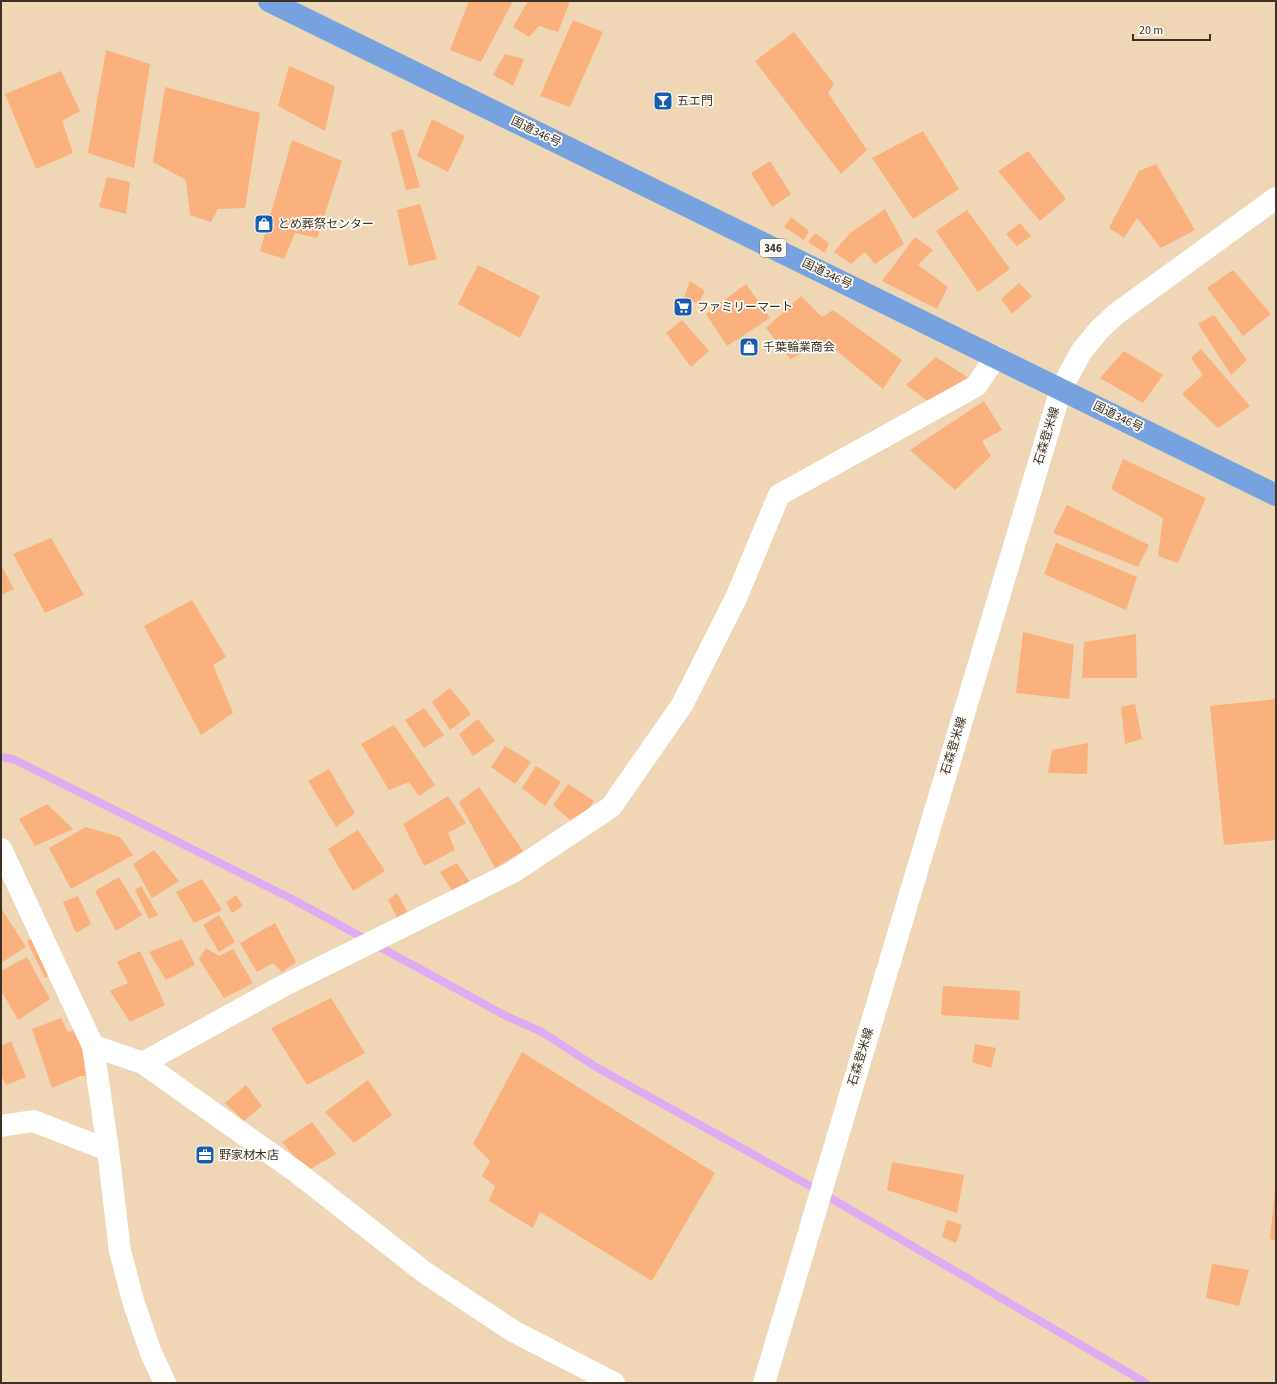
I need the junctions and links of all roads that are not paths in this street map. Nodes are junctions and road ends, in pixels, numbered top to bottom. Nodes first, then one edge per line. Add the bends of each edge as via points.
1 (270, 1) edge
2 (1276, 198) edge
3 (996, 358) junction
4 (1061, 389) junction
5 (1276, 495) edge
6 (1, 849) edge
7 (93, 1046) junction
8 (143, 1063) junction
9 (1, 1126) edge
10 (108, 1150) junction
11 (165, 1383) edge
12 (614, 1383) edge
13 (764, 1383) edge

1 - 3 highway, 国道346号 / 346
2 - 4 street, 石森登米線 via 1116,314 1081,352
3 - 4 highway, 国道346号 / 346
3 - 8 street via 976,386 779,496 736,598 682,705 611,807 513,872 281,987
4 - 5 highway, 国道346号 / 346
4 - 13 street, 石森登米線
6 - 7 street
7 - 8 street
7 - 10 street
8 - 12 street via 298,1173 424,1272 513,1331
9 - 10 street via 33,1121
10 - 11 street via 120,1251 150,1353

